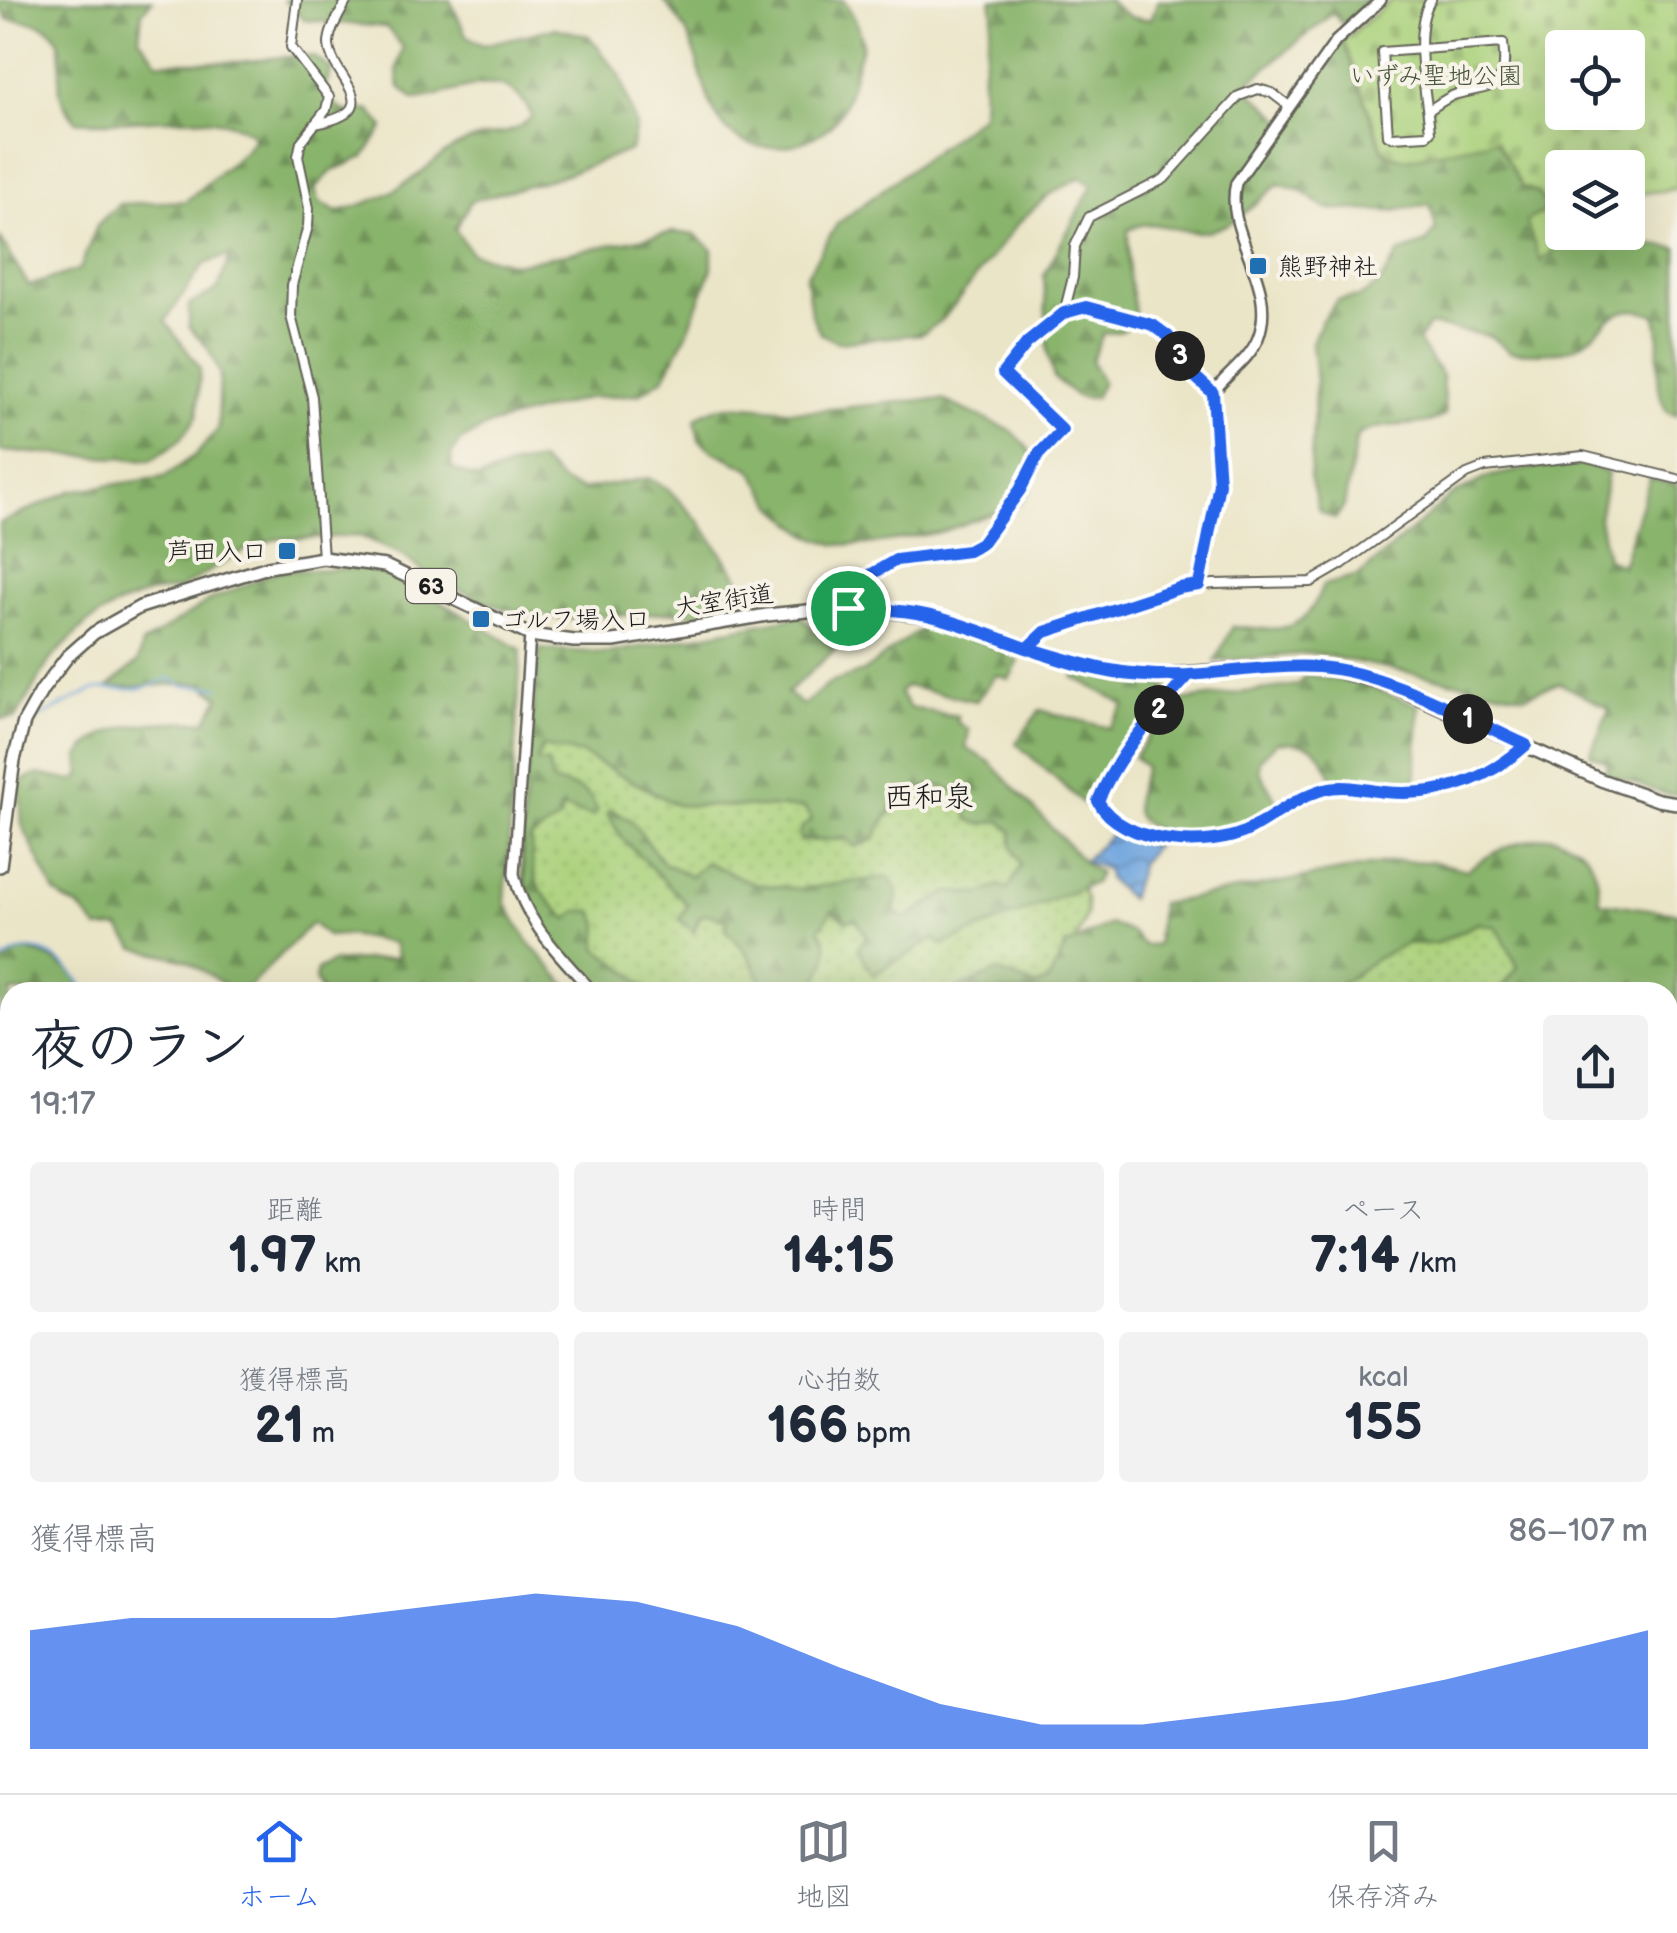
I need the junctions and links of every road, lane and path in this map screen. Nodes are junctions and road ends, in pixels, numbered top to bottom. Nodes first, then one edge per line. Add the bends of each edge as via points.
1 (297, 0) edge
2 (348, 0) edge
3 (1381, 0) edge
4 (1431, 0) edge
5 (1423, 50) junction
6 (1289, 106) junction
7 (1428, 111) junction
8 (315, 124) junction
9 (1064, 313) junction
10 (1213, 393) junction
11 (1677, 479) edge
12 (323, 558) junction
13 (1199, 585) junction
14 (848, 608) junction
15 (530, 634) junction
16 (1028, 648) junction
17 (1189, 675) junction
18 (1526, 745) junction
19 (1677, 803) edge
20 (0, 866) edge
21 (584, 982) edge

1 - 8 street via 291,47 329,96
2 - 8 street via 329,44 354,100 340,117
3 - 6 street via 1336,42
4 - 5 street via 1420,20
5 - 7 street
5 - 7 street via 1382,52 1388,135 1427,135
5 - 7 street via 1503,42 1506,64 1488,88 1458,94
6 - 9 street via 1272,92 1247,91 1164,178 1089,217 1075,246
6 - 10 street via 1233,194 1263,314 1256,342
8 - 12 street via 298,156 309,208 291,316 312,397
9 - 10 street via 1086,307 1153,325
9 - 14 street via 1003,373 1062,430 1038,455 1020,490 975,548 896,560 853,585
10 - 13 street via 1219,484
11 - 13 street via 1583,456 1485,467 1310,582
12 - 15 main road, 大室街道 / 63 via 384,566
12 - 20 main road, 大室街道 / 63 via 268,566 140,608 94,632 67,657 24,722
13 - 16 street via 1045,632
14 - 15 main road, 大室街道 / 63 via 591,643
14 - 16 main road, 大室街道 / 63 via 935,617
15 - 21 street via 514,874 529,916
16 - 17 main road, 大室街道 / 63 via 1100,670
17 - 18 main road, 大室街道 / 63 via 1273,666 1344,671 1390,684
17 - 18 street via 1137,736 1098,801 1106,816 1131,831 1177,840 1224,838 1324,790 1391,793 1468,784
18 - 19 main road, 大室街道 / 63 via 1618,786

